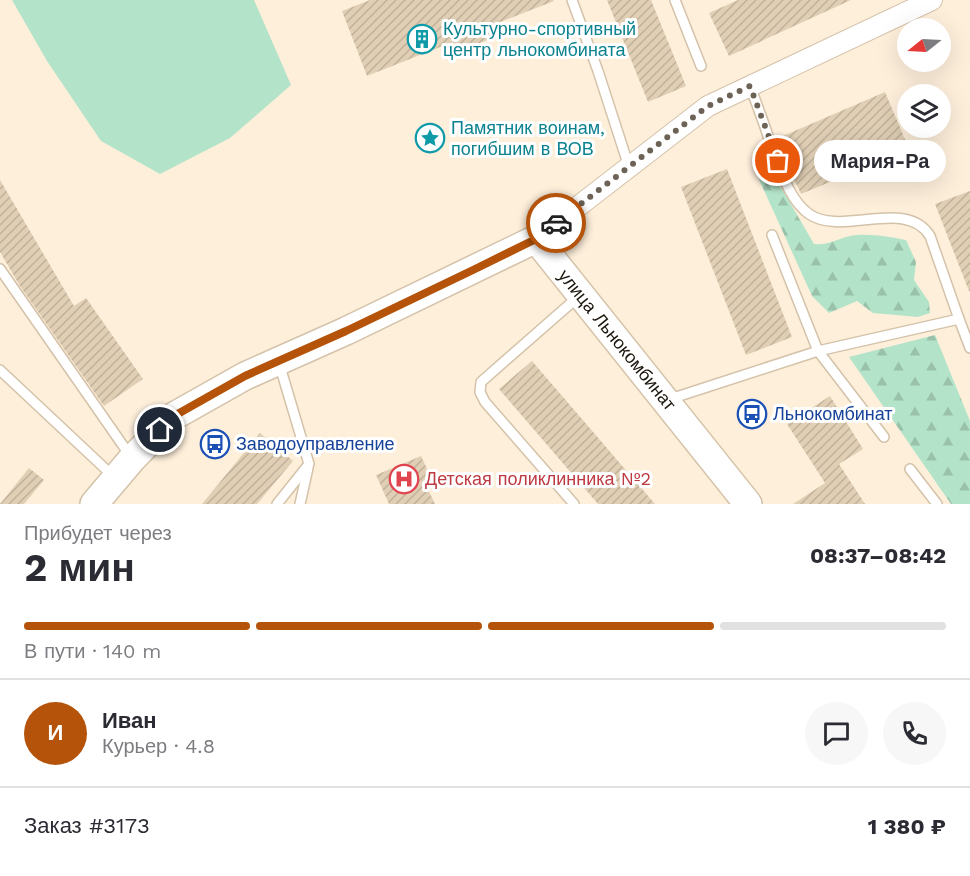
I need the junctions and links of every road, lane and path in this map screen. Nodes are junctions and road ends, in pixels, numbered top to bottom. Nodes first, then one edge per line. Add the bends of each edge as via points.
1 (572, 0) edge
2 (675, 0) edge
3 (932, 0) edge
4 (906, 6) edge
5 (701, 66) dead end
6 (750, 86) junction
7 (628, 167) junction
8 (772, 235) dead end
9 (536, 239) junction
10 (0, 269) edge
11 (581, 295) junction
12 (959, 319) junction
13 (970, 348) edge
14 (818, 351) junction
15 (279, 361) junction
16 (0, 370) edge
17 (665, 400) junction
18 (884, 437) dead end
19 (309, 464) junction
20 (124, 469) junction
21 (910, 469) dead end
22 (94, 504) edge
23 (277, 504) edge
24 (300, 504) edge
25 (574, 504) edge
26 (748, 504) edge
27 (937, 504) edge

1 - 7 lane
2 - 5 lane
3 - 4 street
4 - 6 street
6 - 7 street via 708,106
6 - 12 lane via 797,202 824,221 894,217 918,223 930,236
7 - 9 street
8 - 14 lane
9 - 11 street, улица Льнокомбинат
9 - 15 street
10 - 20 lane
11 - 17 street, улица Льнокомбинат
11 - 25 lane via 480,382 485,402
12 - 13 lane
12 - 14 lane
14 - 17 lane
14 - 18 lane
15 - 19 lane
15 - 20 street via 174,416
16 - 20 lane
17 - 26 street, улица Льнокомбинат
19 - 23 lane
19 - 24 lane
20 - 22 street
21 - 27 lane

